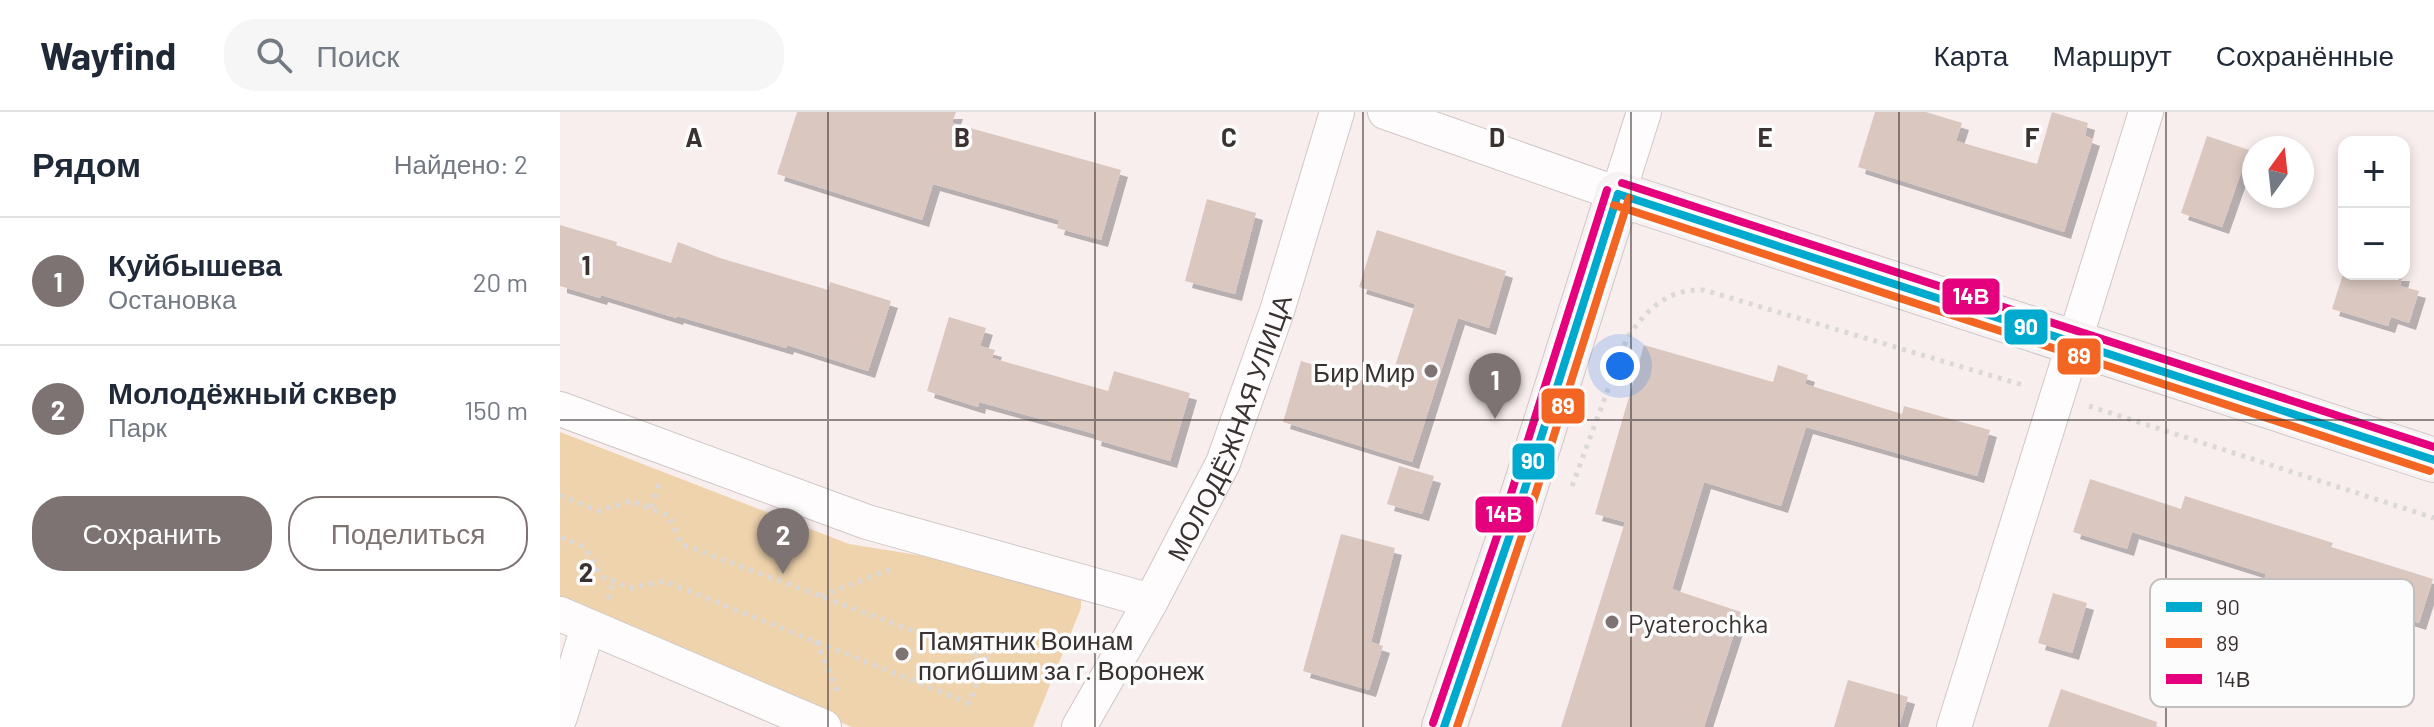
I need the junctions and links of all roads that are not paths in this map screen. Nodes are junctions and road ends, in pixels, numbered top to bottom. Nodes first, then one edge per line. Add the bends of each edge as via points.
1 (1337, 112) edge
2 (1385, 112) edge
3 (1644, 112) edge
4 (2146, 112) edge
5 (1618, 194) junction
6 (2076, 342) junction
7 (560, 409) edge
8 (2434, 460) edge
9 (1151, 601) junction
10 (574, 620) edge
11 (832, 713) edge
12 (560, 717) edge
13 (1079, 727) edge
14 (1444, 727) edge
15 (1954, 727) edge

1 - 9 street, МОЛОДЁЖНАЯ УЛИЦА via 1277,311 1223,463
2 - 5 street
3 - 5 street
4 - 6 street
5 - 6 main road
5 - 14 main road
6 - 8 main road
6 - 15 street
7 - 9 street via 867,522
9 - 13 street, МОЛОДЁЖНАЯ УЛИЦА
10 - 11 street
10 - 12 street

